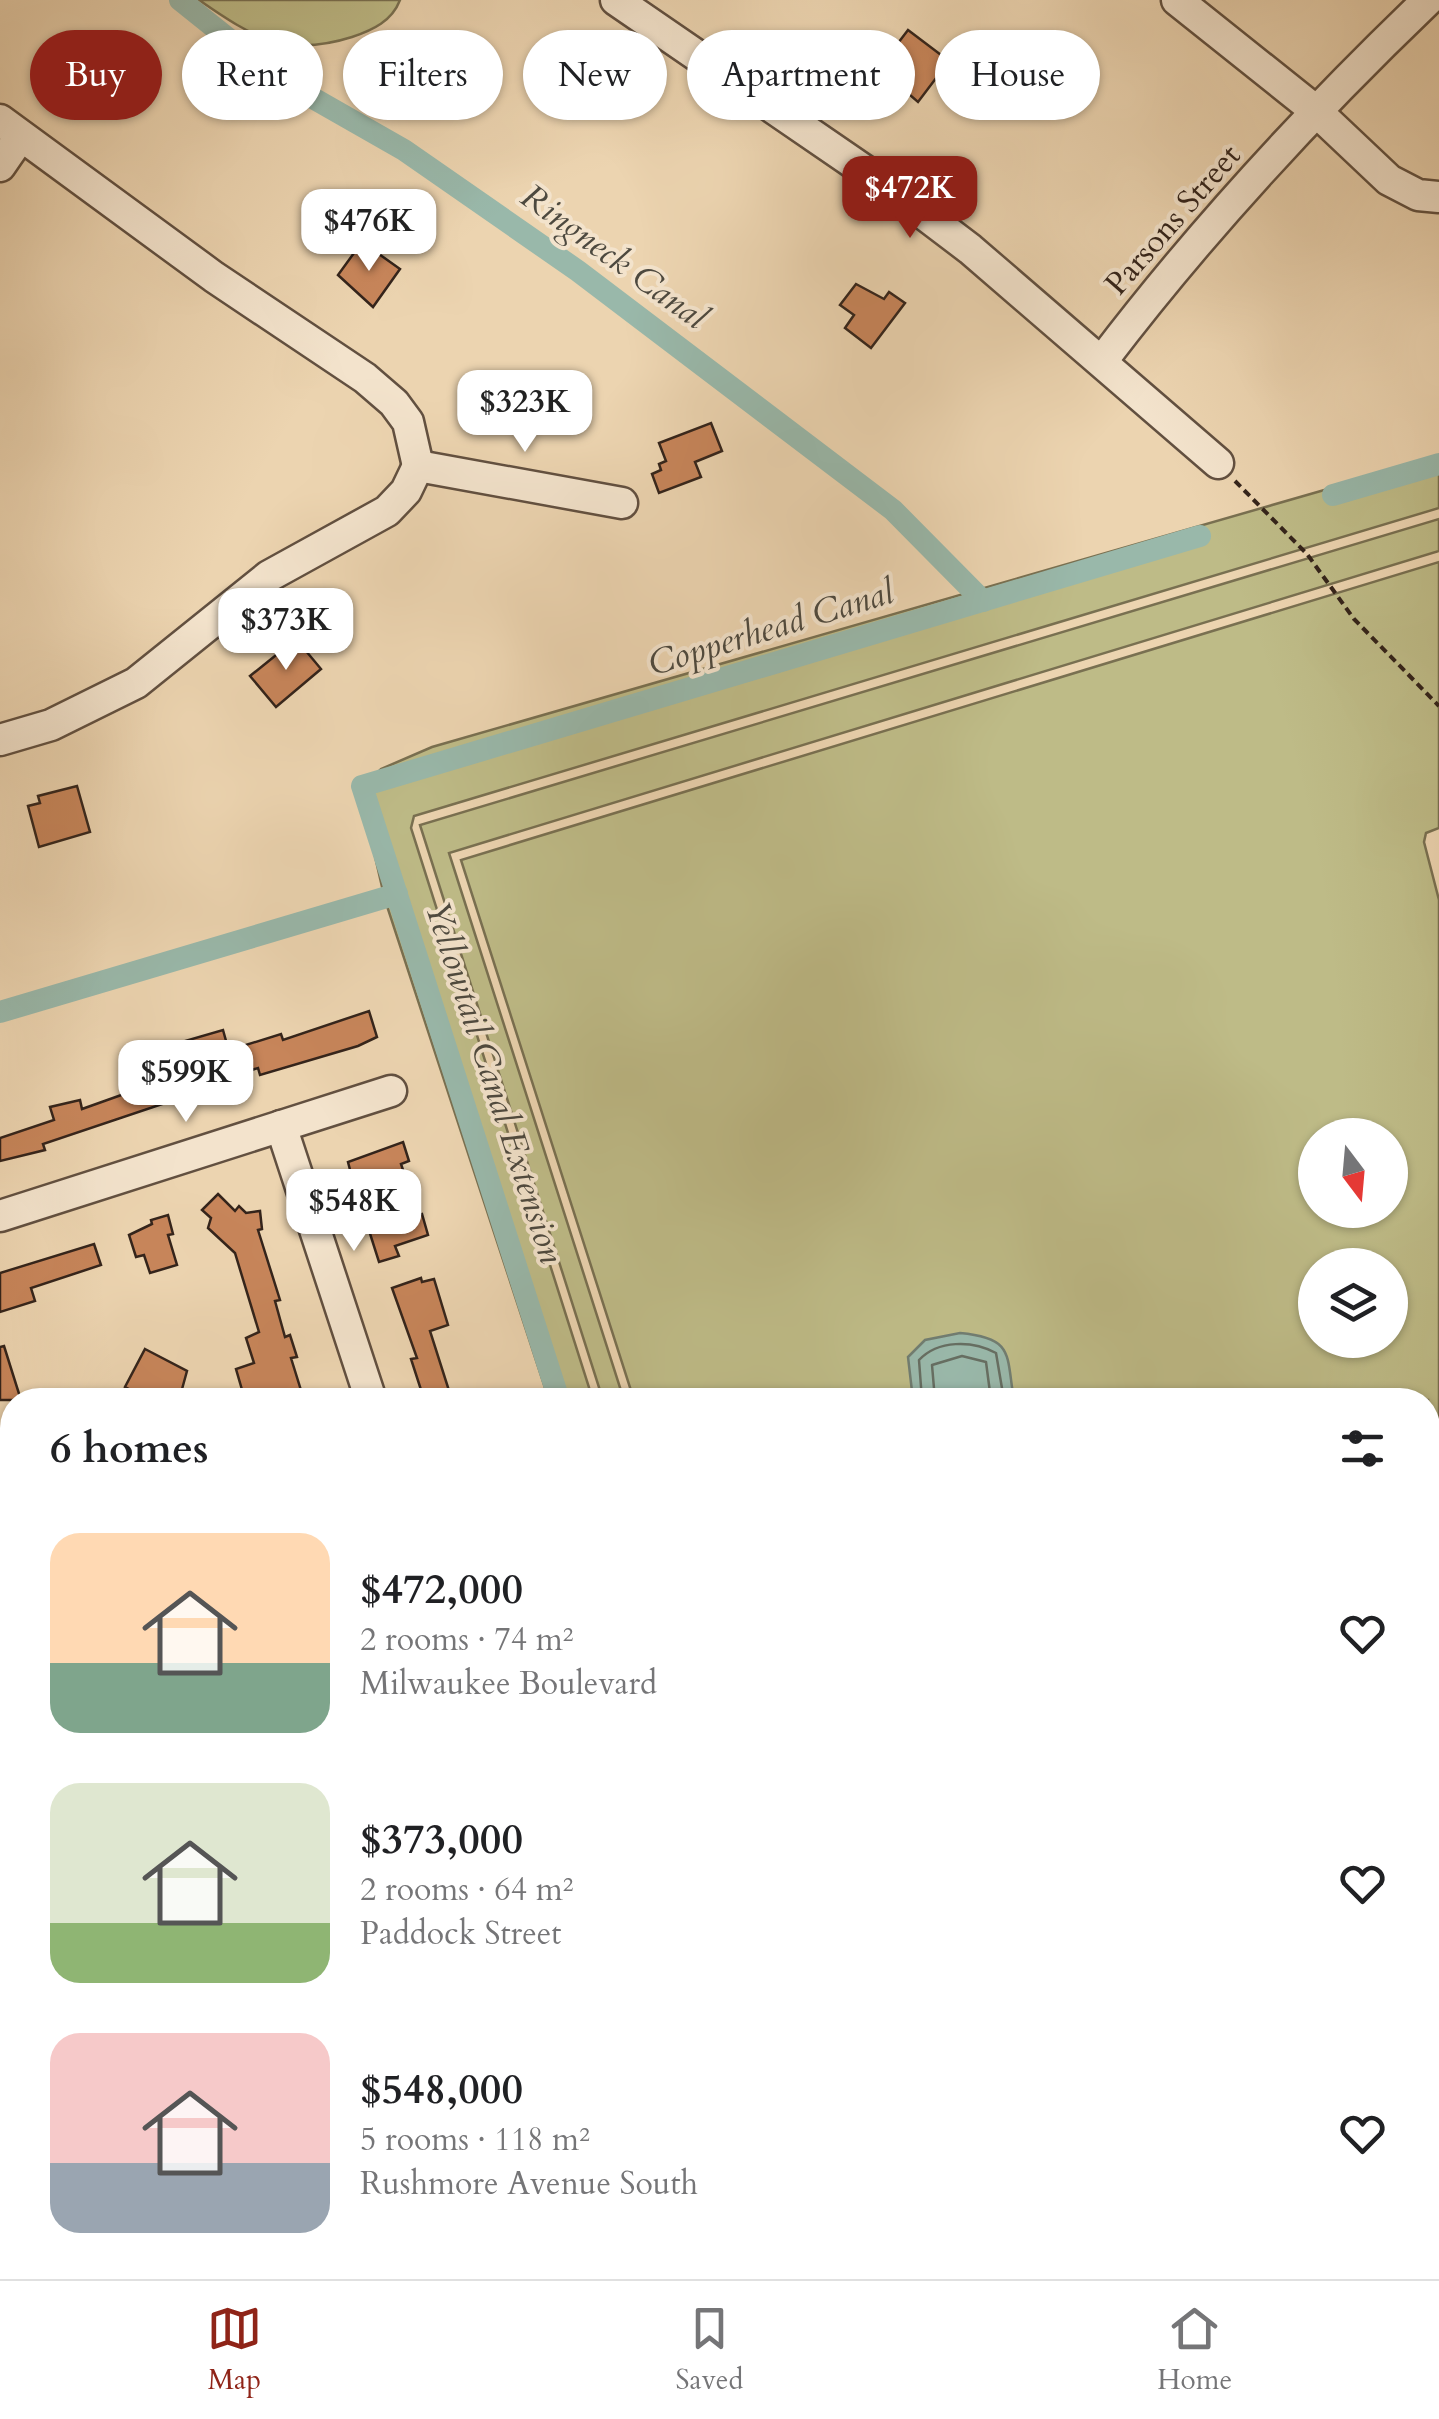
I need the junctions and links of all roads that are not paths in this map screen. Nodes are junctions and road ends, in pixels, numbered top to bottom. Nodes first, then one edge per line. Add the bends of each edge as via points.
1 (616, 0) edge
2 (1177, 0) edge
3 (1428, 0) edge
4 (1316, 112) junction
5 (10, 128) edge
6 (0, 166) edge
7 (1429, 196) edge
8 (1102, 360) junction
9 (1218, 463) road end
10 (418, 466) junction
11 (622, 503) dead end
12 (0, 740) edge
13 (391, 1090) dead end
14 (281, 1126) junction
15 (0, 1216) edge
16 (367, 1388) edge

1 - 8 street via 886,186
2 - 4 street
3 - 4 street, Parsons Street
4 - 7 street via 1390,180
4 - 8 street, Parsons Street
5 - 6 street
5 - 10 street via 365,378 408,422
8 - 9 street
10 - 11 street
10 - 12 street via 387,511 268,576 136,683 51,725
13 - 14 street
14 - 15 street
14 - 16 street

